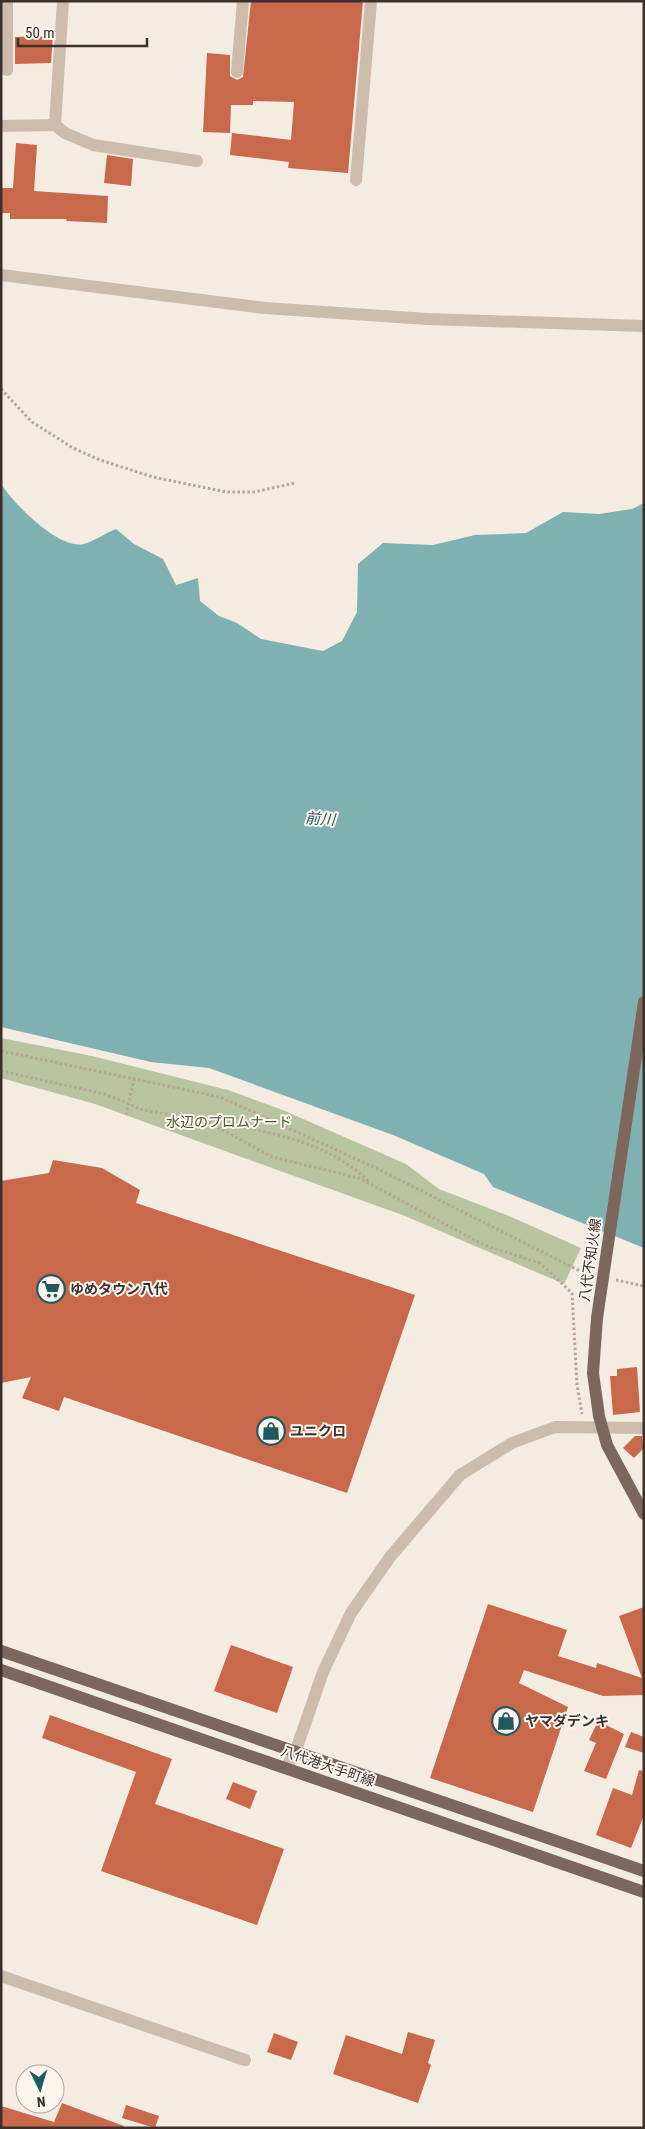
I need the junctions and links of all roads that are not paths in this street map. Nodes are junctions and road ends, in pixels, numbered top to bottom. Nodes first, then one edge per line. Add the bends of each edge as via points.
1 (7, 1) edge
2 (63, 1) edge
3 (243, 1) edge
4 (371, 1) edge
5 (7, 70) dead end
6 (237, 72) dead end
7 (55, 125) junction
8 (1, 126) edge
9 (197, 161) dead end
10 (356, 180) dead end
11 (1, 275) edge
12 (644, 326) edge
13 (644, 1002) edge
14 (644, 1428) edge
15 (644, 1514) edge
16 (1, 1651) edge
17 (1, 1670) edge
18 (295, 1752) junction
19 (286, 1767) junction
20 (644, 1872) edge
21 (644, 1892) edge
22 (1, 1976) edge
23 (245, 2060) dead end

1 - 5 street
2 - 7 street
3 - 6 street
4 - 10 street
7 - 8 street
7 - 9 street via 65,133 94,145
11 - 12 street via 265,308 427,319
13 - 15 main road, 八代不知火線 via 596,1318 592,1372 598,1416 607,1445
14 - 18 street via 555,1427 512,1443 460,1475 390,1557 351,1613 322,1672
16 - 18 main road, 八代港大手町線
17 - 19 main road, 八代港大手町線
18 - 19 street
18 - 20 main road, 八代港大手町線
19 - 21 main road, 八代港大手町線
22 - 23 street

